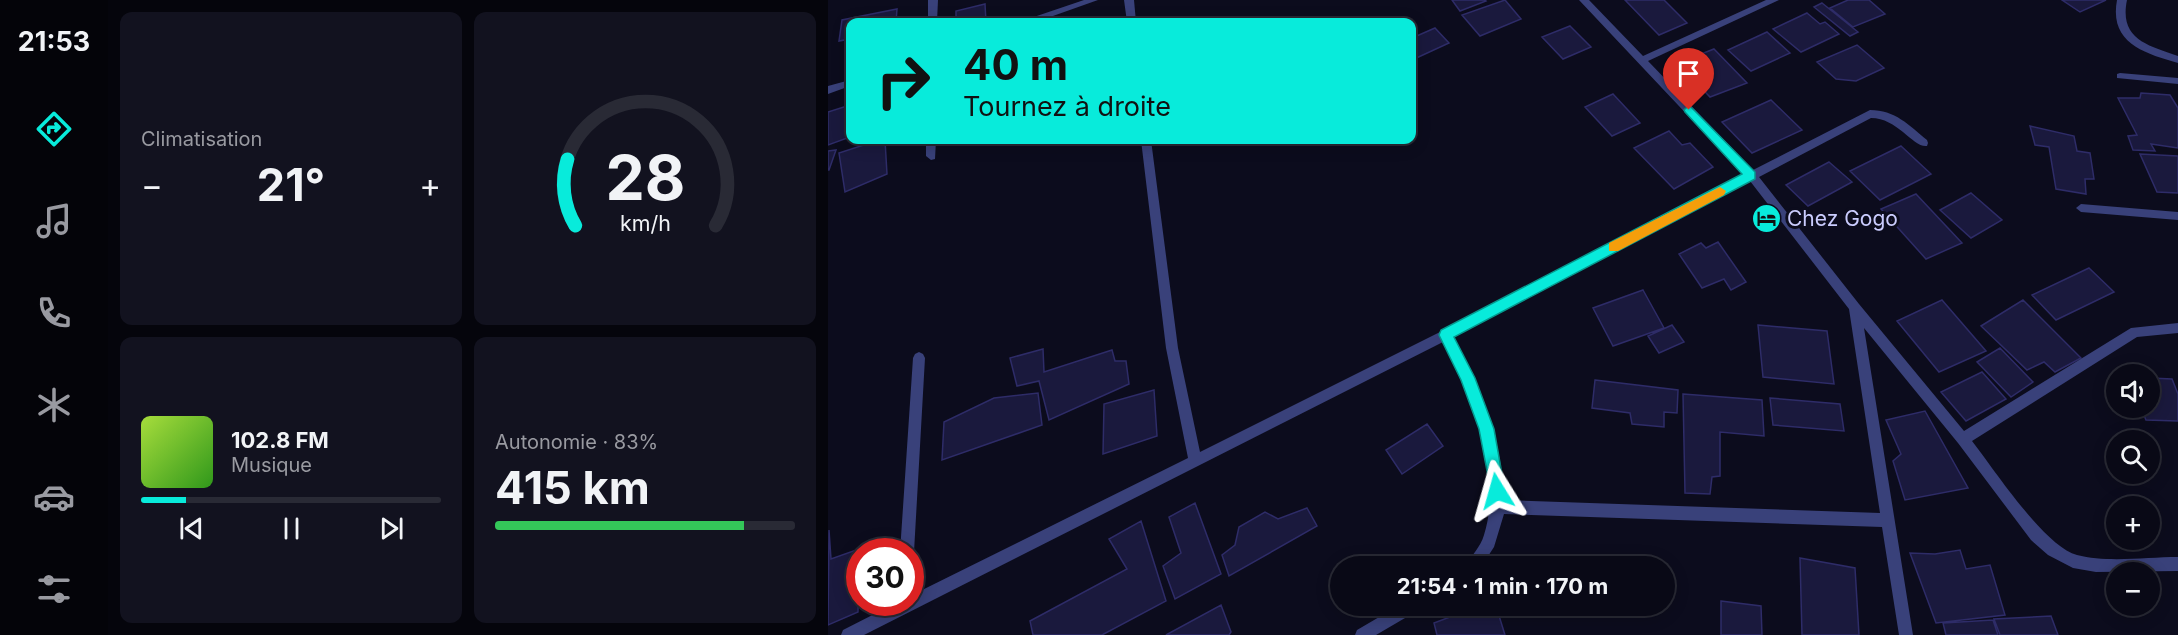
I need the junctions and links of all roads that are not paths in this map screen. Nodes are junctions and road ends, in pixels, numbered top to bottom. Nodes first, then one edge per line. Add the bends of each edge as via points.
1 (933, 0) edge
2 (1093, 0) edge
3 (1129, 0) edge
4 (1584, 0) edge
5 (1774, 0) edge
6 (2122, 0) edge
7 (933, 18) edge
8 (1040, 18) edge
9 (1131, 18) edge
10 (1643, 60) junction
11 (2178, 60) edge
12 (2120, 76) dead end
13 (2178, 81) edge
14 (846, 83) edge
15 (828, 90) edge
16 (1923, 143) dead end
17 (931, 144) edge
18 (1146, 144) edge
19 (931, 156) dead end
20 (1751, 175) junction
21 (2081, 207) dead end
22 (2178, 216) edge
23 (1855, 308) junction
24 (2178, 328) edge
25 (1446, 335) junction
26 (919, 358) dead end
27 (1963, 439) junction
28 (1195, 461) junction
29 (1499, 507) junction
30 (1887, 520) junction
31 (908, 538) edge
32 (1483, 556) edge
33 (2178, 564) edge
34 (924, 595) edge
35 (883, 616) edge
36 (1395, 616) edge
37 (848, 635) edge
38 (1362, 635) edge
39 (1906, 635) edge

1 - 7 street
2 - 8 street
3 - 9 street
4 - 10 street
5 - 10 street
6 - 11 street via 2117,15 2119,26 2129,38
10 - 20 street
12 - 13 street
14 - 15 street
16 - 20 street via 1893,117 1870,114
17 - 19 street
18 - 28 street via 1172,348
20 - 23 street
20 - 25 street
21 - 22 street
23 - 27 street
23 - 30 street
24 - 27 street via 2135,332
25 - 28 street
25 - 29 street via 1487,429
26 - 31 street
27 - 33 street via 2011,505 2053,550 2073,561 2096,565
28 - 34 street
29 - 30 street
29 - 32 street
30 - 39 street
35 - 37 street
36 - 38 street

